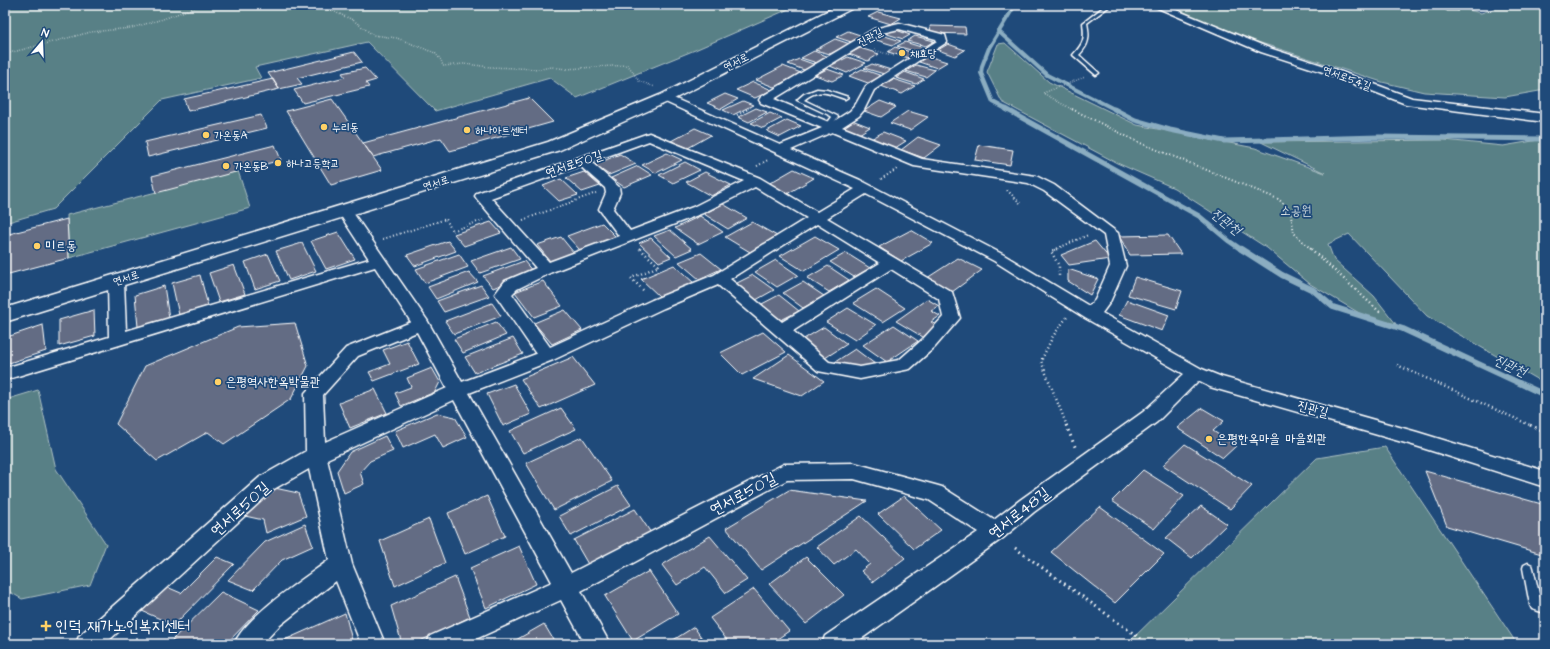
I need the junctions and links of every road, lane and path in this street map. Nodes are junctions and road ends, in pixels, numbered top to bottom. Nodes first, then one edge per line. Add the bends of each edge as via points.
1 (201, 5) edge
2 (326, 5) edge
3 (849, 5) edge
4 (1109, 5) edge
5 (1156, 5) edge
6 (856, 44) junction
7 (5, 54) edge
8 (911, 62) junction
9 (1096, 73) dead end
10 (1074, 81) dead end
11 (662, 93) junction
12 (845, 98) dead end
13 (765, 100) junction
14 (733, 118) dead end
15 (1545, 118) edge
16 (829, 126) junction
17 (781, 149) junction
18 (912, 160) junction
19 (582, 161) junction
20 (880, 180) dead end
21 (755, 181) junction
22 (612, 186) junction
23 (864, 189) junction
24 (344, 210) junction
25 (498, 214) junction
26 (817, 217) junction
27 (508, 226) junction
28 (1104, 228) junction
29 (628, 238) junction
30 (367, 244) junction
31 (379, 261) junction
32 (890, 263) junction
33 (546, 269) junction
34 (720, 278) junction
35 (116, 282) junction
36 (1059, 282) dead end
37 (658, 304) junction
38 (1070, 313) dead end
39 (1381, 313) dead end
40 (1091, 314) junction
41 (5, 315) edge
42 (421, 324) junction
43 (781, 331) junction
44 (118, 341) junction
45 (547, 356) junction
46 (1397, 364) dead end
47 (1196, 373) junction
48 (5, 374) edge
49 (459, 390) junction
50 (1545, 432) edge
51 (1076, 449) dead end
52 (316, 456) junction
53 (1545, 479) edge
54 (995, 532) junction
55 (1015, 548) dead end
56 (341, 564) junction
57 (1528, 568) dead end
58 (566, 587) junction
59 (1545, 608) edge
60 (88, 644) edge
61 (246, 644) edge
62 (373, 644) edge
63 (439, 644) edge
64 (598, 644) edge
65 (834, 644) edge
66 (1148, 644) edge

1 - 7 path via 131,28 92,32
2 - 11 path via 328,9 353,20 373,35 397,38 435,53 443,66 464,64 566,69 628,65 639,81
3 - 11 main road, 연서로
4 - 9 lane via 1085,23 1088,38 1082,50 1076,55
5 - 15 street, 연서로54길 via 1265,50 1410,101
6 - 8 path
6 - 8 street, 진관길 via 878,30 899,26 940,37 942,42
6 - 13 street, 진관길
8 - 16 street, 진관길 via 870,88 864,95 860,109
10 - 39 path via 1043,93 1090,120 1138,142 1289,205 1294,233
11 - 17 street, 진관길
11 - 24 main road, 연서로 via 554,146
12 - 16 lane via 821,89 800,100 833,114 835,117
13 - 14 path
13 - 16 street
16 - 17 street, 진관길
16 - 18 street
17 - 23 street, 진관길
18 - 20 path
18 - 28 street via 1031,179 1049,188
19 - 21 street, 연서로50길 via 649,137
19 - 22 street
19 - 25 street, 연서로50길 via 482,196
21 - 26 street, 연서로50길
21 - 29 street via 698,210
22 - 27 path
22 - 29 street via 613,193 606,209
23 - 26 street, 연서로50길
23 - 40 street, 진관길 via 999,258
24 - 30 street
24 - 35 main road, 연서로
25 - 27 street, 연서로50길
25 - 30 path via 452,231 446,219
26 - 32 street, 연서로50길
26 - 34 street, 연서로50길
27 - 33 street, 연서로50길
28 - 36 path via 1051,251 1059,266
28 - 40 street via 1111,233 1118,266 1102,302
29 - 33 street
29 - 37 path via 658,266 631,278
30 - 31 street
31 - 42 street
31 - 44 street
32 - 43 street
32 - 43 street, 연서로50길 via 946,296 952,318 904,365 860,373 824,367
33 - 45 street via 511,285 503,294
34 - 37 street, 연서로50길
34 - 43 street, 연서로50길
35 - 41 main road, 연서로
35 - 44 street
37 - 45 street, 연서로50길
38 - 51 path via 1052,336 1041,361
40 - 47 street, 진관길
42 - 49 street
42 - 52 street via 352,352 314,393
44 - 48 street
45 - 49 street, 연서로50길
46 - 50 path
47 - 53 street, 진관길 via 1216,382 1409,436
47 - 54 street, 연서로48길 via 1150,417
49 - 52 street, 연서로50길
49 - 58 street
52 - 56 street
52 - 60 street, 연서로50길 via 267,483
54 - 58 street, 연서로50길 via 935,493 854,471 784,472
54 - 65 street, 연서로48길
55 - 66 path
56 - 61 street via 271,618
56 - 62 street
57 - 59 lane via 1536,605
58 - 63 street, 연서로50길
58 - 64 street

